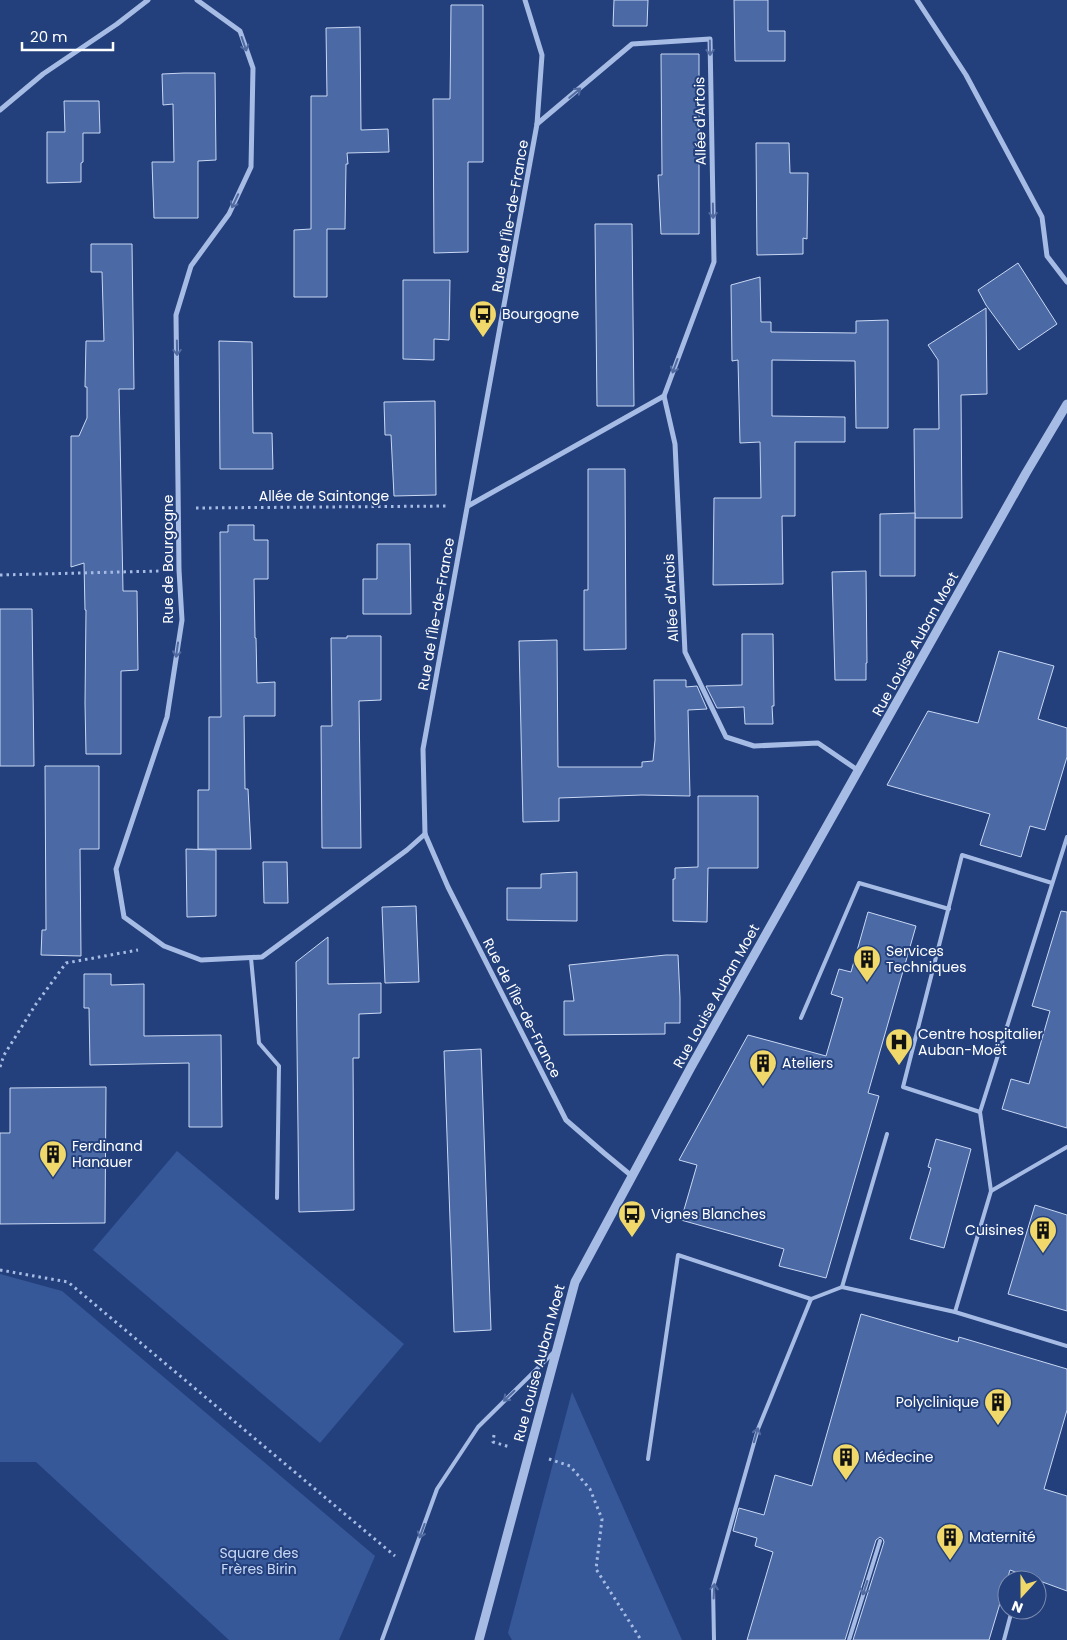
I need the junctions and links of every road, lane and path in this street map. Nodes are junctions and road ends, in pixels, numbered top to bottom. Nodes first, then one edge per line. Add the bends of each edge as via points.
1 (148, 0) edge
2 (197, 0) edge
3 (525, 0) edge
4 (917, 0) edge
5 (0, 110) edge
6 (538, 124) junction
7 (1067, 282) edge
8 (664, 396) junction
9 (1067, 404) edge
10 (468, 506) junction
11 (180, 508) junction
12 (179, 570) junction
13 (0, 575) edge
14 (859, 771) junction
15 (425, 834) junction
16 (1067, 837) edge
17 (1052, 883) junction
18 (949, 909) junction
19 (164, 946) junction
20 (251, 958) junction
21 (801, 1018) dead end
22 (0, 1067) edge
23 (980, 1112) junction
24 (887, 1134) dead end
25 (1067, 1147) edge
26 (633, 1177) junction
27 (991, 1191) junction
28 (277, 1198) dead end
29 (0, 1270) edge
30 (842, 1287) junction
31 (811, 1299) junction
32 (955, 1312) junction
33 (1067, 1346) edge
34 (557, 1350) junction
35 (498, 1407) junction
36 (530, 1452) junction
37 (648, 1459) dead end
38 (880, 1542) dead end
39 (409, 1567) junction
40 (1009, 1620) edge
41 (382, 1640) edge
42 (479, 1640) edge
43 (641, 1640) edge
44 (714, 1640) edge
45 (849, 1640) edge
46 (1004, 1640) edge

1 - 5 street via 43,74
2 -> 11 street, Rue de Bourgogne via 240,31 253,68 251,167 230,214 191,266 176,315
3 - 6 street, Rue de l'Île-de-France via 542,56
4 - 7 street via 966,75 1042,217 1047,256
6 -> 8 street, Allée d'Artois via 632,44 710,40 714,262
6 - 10 street, Rue de l'Île-de-France
8 - 10 street
8 - 14 street, Allée d'Artois via 674,444 685,652 726,737 754,746 818,742
9 - 14 street, Rue Louise Auban Moet
10 - 11 path, Allée de Saintonge
10 - 15 street, Rue de l'Île-de-France via 423,749
11 - 12 street, Rue de Bourgogne
12 - 13 path
12 -> 19 street, Rue de Bourgogne via 182,620 167,717 116,869 124,917
14 - 26 street, Rue Louise Auban Moet via 691,1067
15 - 20 street, Rue de Bourgogne via 262,957
15 - 26 street, Rue de l'Île-de-France via 566,1120
16 - 17 lane
17 - 18 lane via 962,855
17 - 23 lane
18 - 21 lane via 859,883
18 - 23 lane via 903,1087
19 - 20 street, Rue de Bourgogne via 201,960
19 - 22 path via 66,963 36,1004
20 - 28 lane via 259,1044 279,1066
23 - 27 lane
24 - 30 lane
25 - 27 lane
26 - 34 street, Rue Louise Auban Moet via 575,1282
27 - 32 lane
29 - 39 path via 68,1282
30 - 31 lane
30 - 32 lane
31 - 37 lane via 678,1254
44 -> 31 lane via 713,1587 758,1429
32 - 33 lane
34 -> 35 lane
34 - 36 street, Rue Louise Auban Moet
35 - 36 path via 493,1442
35 -> 39 lane via 478,1427 437,1489
36 - 42 street, Rue Louise Auban Moet
36 - 43 path via 570,1466 590,1489 602,1519 596,1569
38 -> 45 lane
39 - 41 lane
40 - 46 lane

